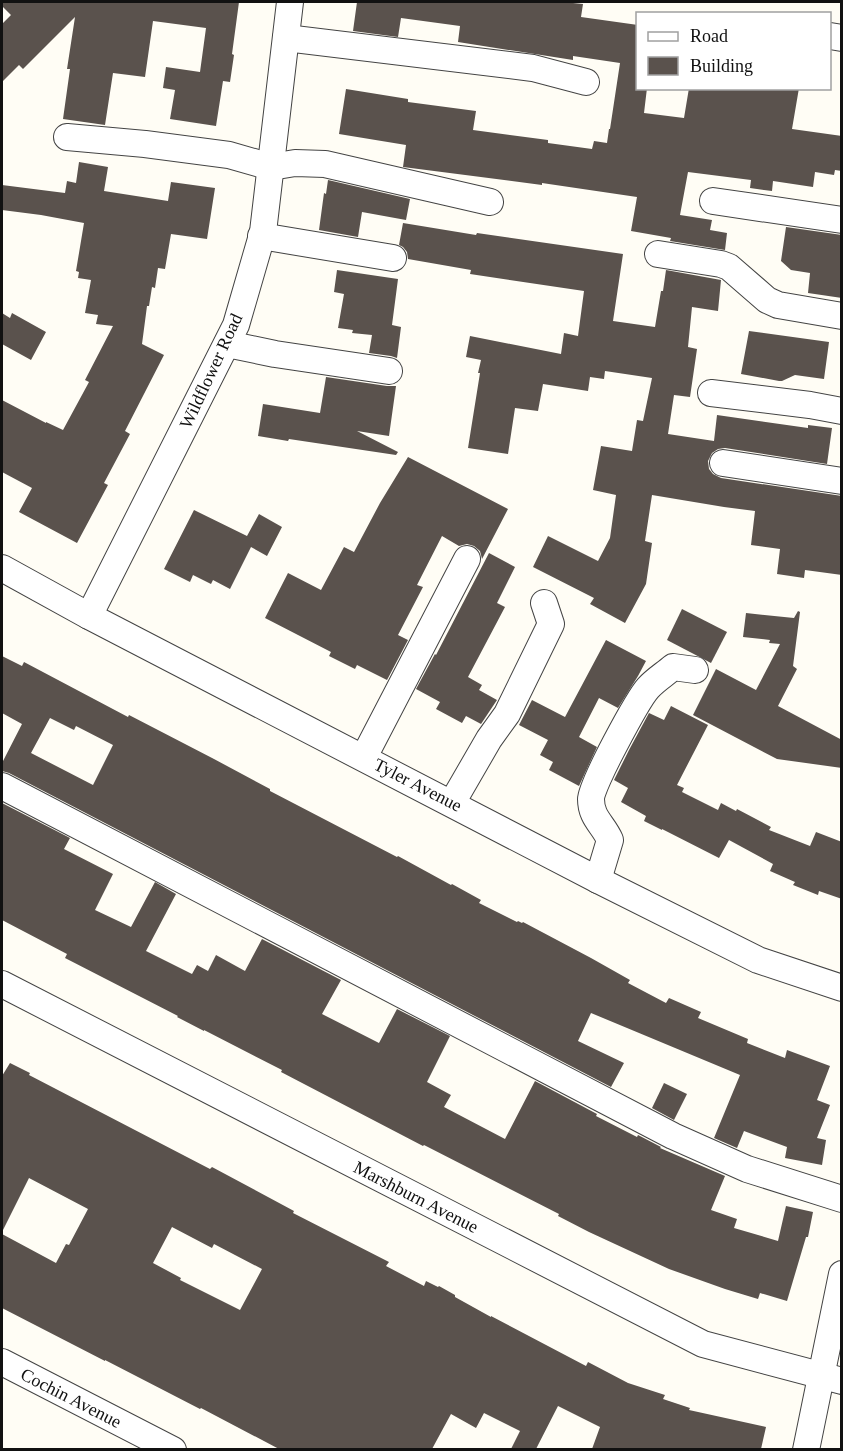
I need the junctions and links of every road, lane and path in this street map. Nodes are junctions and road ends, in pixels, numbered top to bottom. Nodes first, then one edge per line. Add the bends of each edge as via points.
1 (290, 2) edge
2 (286, 38) junction
3 (586, 82) dead end
4 (67, 137) dead end
5 (270, 167) junction
6 (713, 201) dead end
7 (490, 202) dead end
8 (842, 220) edge
9 (261, 237) junction
10 (658, 254) dead end
11 (393, 258) dead end
12 (842, 316) edge
13 (227, 344) junction
14 (389, 371) dead end
15 (711, 393) dead end
16 (842, 411) edge
17 (723, 463) dead end
18 (842, 481) edge
19 (467, 559) dead end
20 (2, 568) edge
21 (544, 603) dead end
22 (89, 616) junction
23 (695, 670) dead end
24 (364, 757) junction
25 (2, 786) edge
26 (452, 803) junction
27 (598, 880) junction
28 (2, 984) edge
29 (842, 988) edge
30 (842, 1198) edge
31 (842, 1274) edge
32 (2, 1362) edge
33 (831, 1378) edge
34 (173, 1449) edge
35 (806, 1449) edge

1 - 2 street, Wildflower Road
2 - 3 street via 533,68
2 - 5 street, Wildflower Road
4 - 5 street via 228,155
5 - 7 street via 326,164
5 - 9 street, Wildflower Road
6 - 8 street
9 - 11 street
9 - 13 street, Wildflower Road
10 - 12 street via 721,264 778,305
13 - 14 street
13 - 22 street, Wildflower Road
15 - 16 street
17 - 18 street
19 - 24 street
20 - 22 street, Tyler Avenue
21 - 26 street via 550,624 546,633 507,714
22 - 24 street, Tyler Avenue
23 - 27 street via 673,667 647,689 594,787 590,796 593,814 610,840
24 - 26 street, Tyler Avenue
25 - 30 street via 673,1137 747,1168
26 - 27 street, Tyler Avenue
27 - 29 street, Tyler Avenue via 758,960
28 - 33 street, Marshburn Avenue via 703,1344
31 - 33 street
32 - 34 street, Cochin Avenue
33 - 35 street

